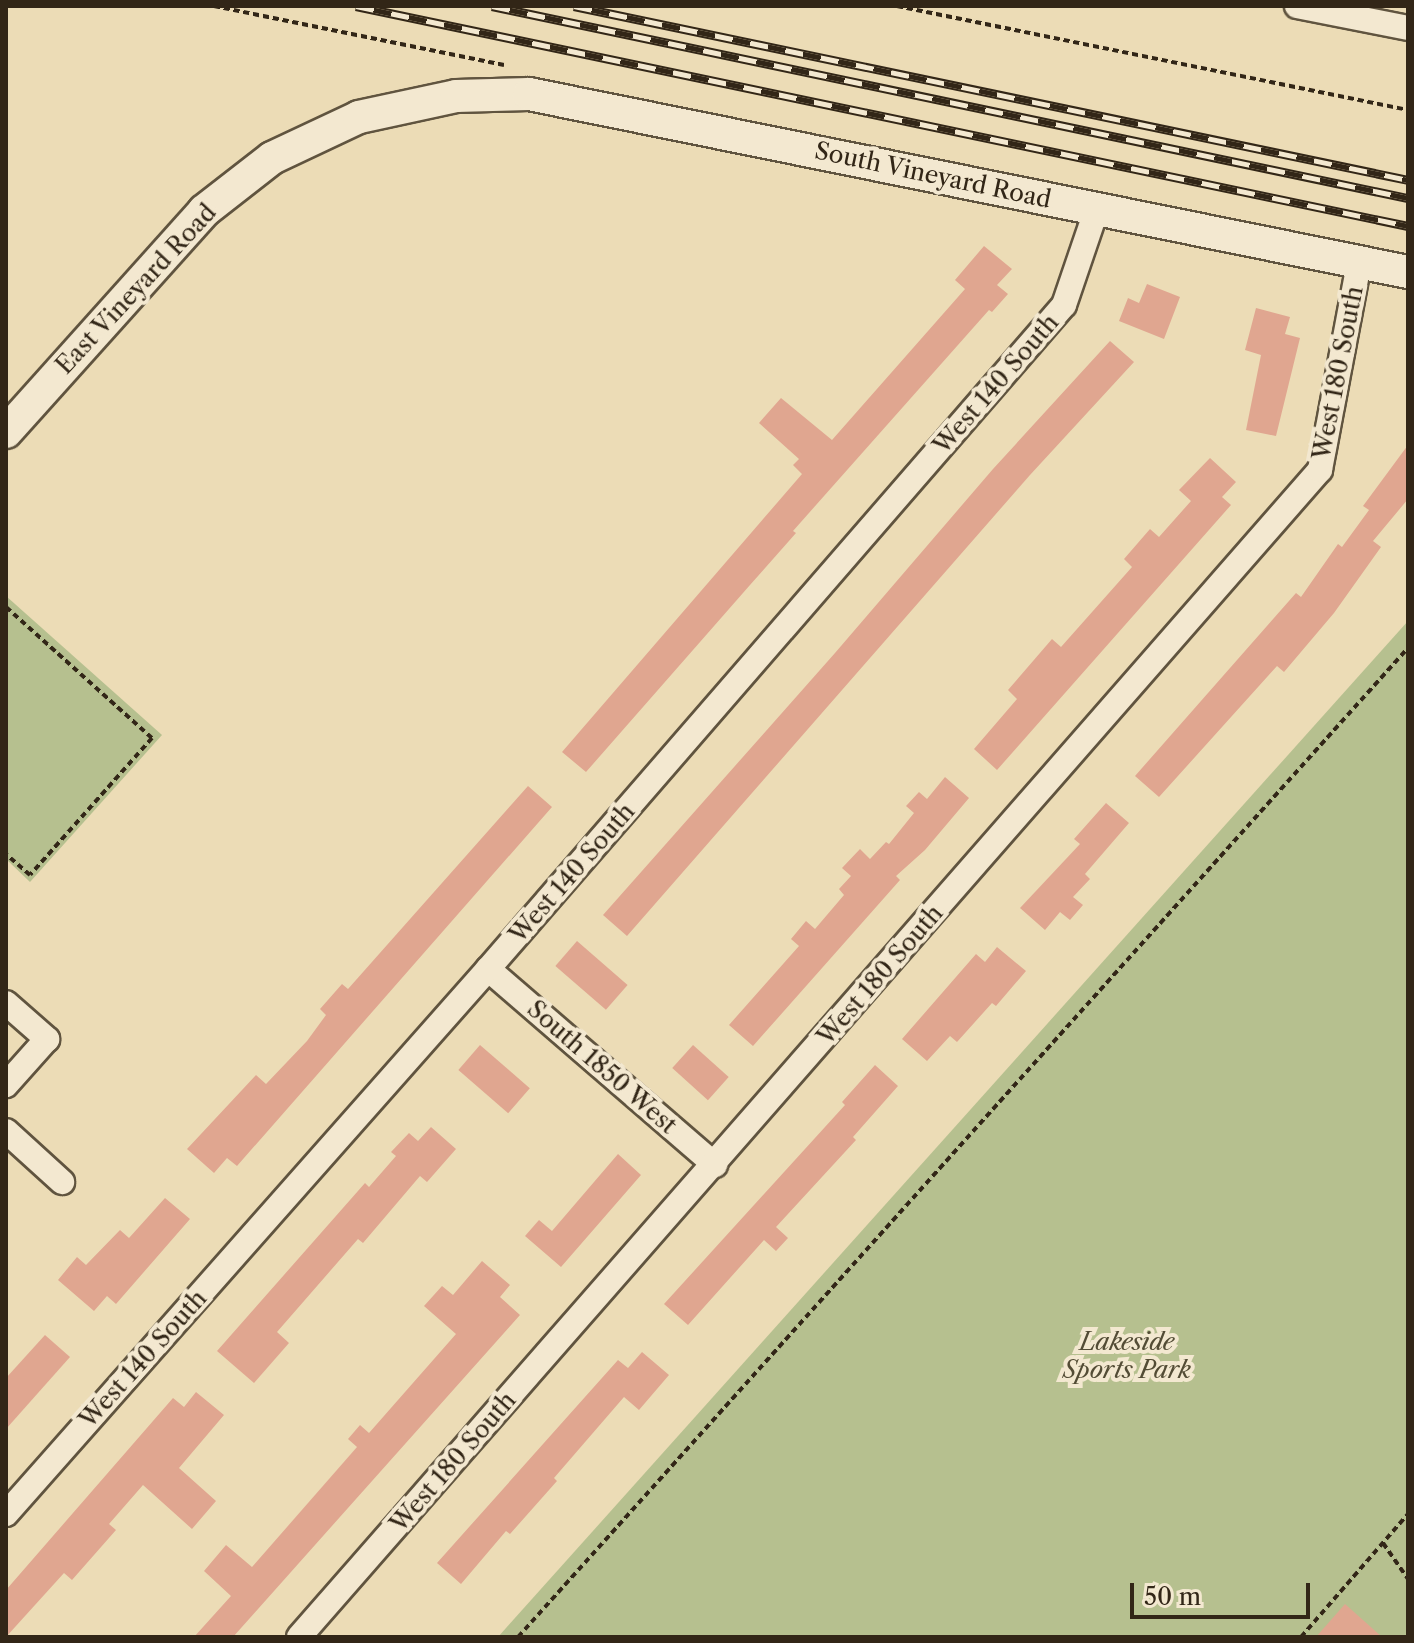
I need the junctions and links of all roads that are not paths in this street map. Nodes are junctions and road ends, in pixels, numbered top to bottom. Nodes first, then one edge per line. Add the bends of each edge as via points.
1 (1297, 6) edge
2 (1408, 28) edge
3 (456, 96) joint
4 (1097, 208) junction
5 (1359, 263) junction
6 (1408, 272) edge
7 (6, 432) edge
8 (488, 969) junction
9 (6, 1003) edge
10 (6, 1085) edge
11 (6, 1131) edge
12 (715, 1165) junction
13 (62, 1182) dead end
14 (6, 1514) edge
15 (299, 1637) edge

1 - 2 street
3 - 4 street, South Vineyard Road via 529,94
3 - 7 street, East Vineyard Road via 359,117 272,158 204,211
4 - 5 street, South Vineyard Road
4 - 8 street, West 140 South via 1064,305
5 - 6 street, South Vineyard Road
5 - 12 street, West 180 South via 1320,470
8 - 12 street, South 1850 West
8 - 14 street, West 140 South
9 - 10 street via 47,1039
11 - 13 street
12 - 15 street, West 180 South

